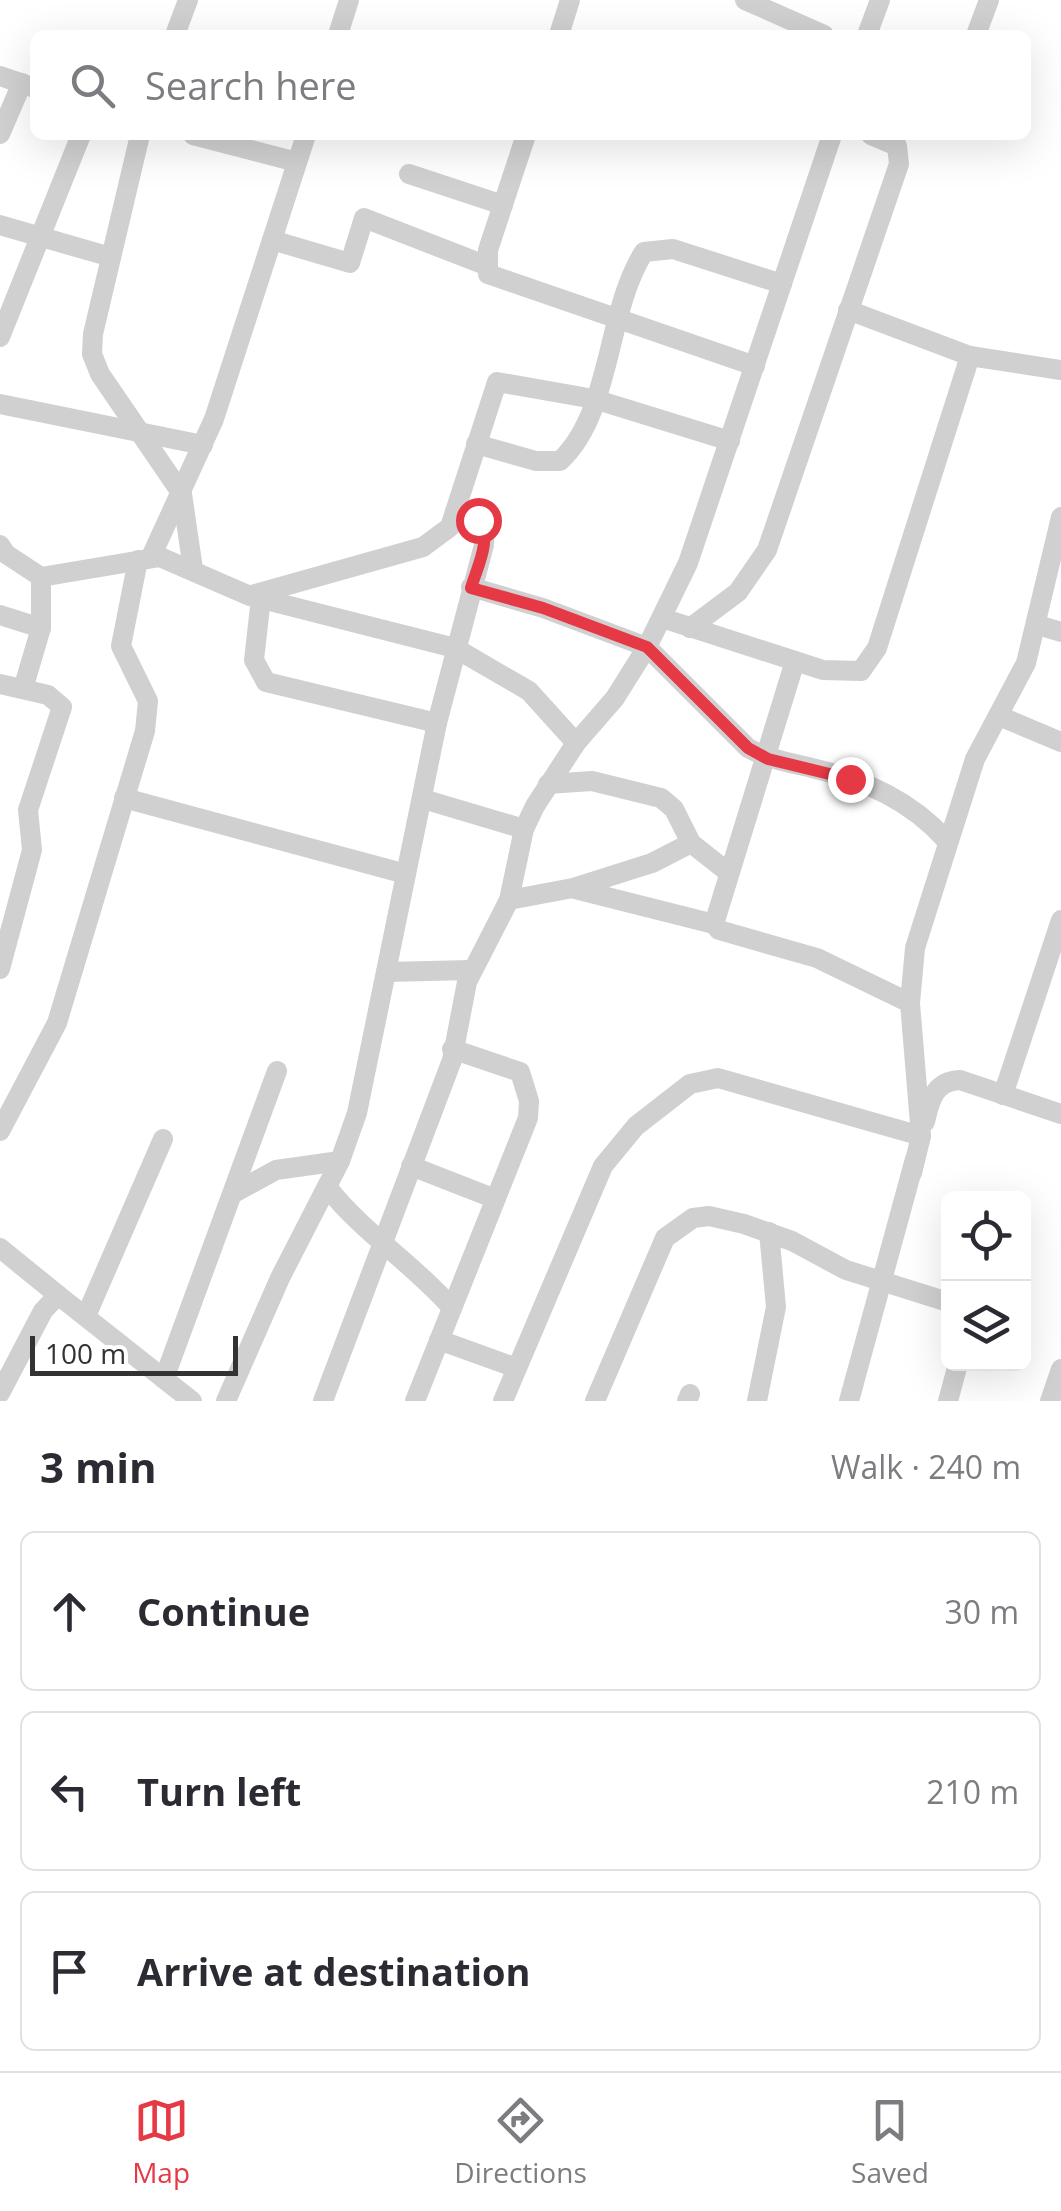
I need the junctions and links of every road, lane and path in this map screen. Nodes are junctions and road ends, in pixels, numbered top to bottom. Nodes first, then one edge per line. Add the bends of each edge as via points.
1 (188, 0) edge
2 (349, 0) edge
3 (570, 0) edge
4 (744, 0) edge
5 (880, 0) edge
6 (989, 0) edge
7 (178, 30) edge
8 (340, 30) edge
9 (560, 30) edge
10 (813, 30) edge
11 (869, 30) edge
12 (978, 30) edge
13 (0, 76) edge
14 (28, 85) edge
15 (0, 134) edge
16 (78, 140) edge
17 (139, 140) edge
18 (212, 140) edge
19 (304, 140) edge
20 (524, 140) edge
21 (830, 140) edge
22 (883, 140) edge
23 (297, 162) junction
24 (408, 174) dead end
25 (503, 205) junction
26 (0, 225) edge
27 (38, 235) junction
28 (272, 240) junction
29 (111, 257) junction
30 (485, 265) junction
31 (782, 284) junction
32 (848, 310) junction
33 (618, 319) junction
34 (0, 337) edge
35 (970, 356) junction
36 (755, 366) junction
37 (1061, 370) edge
38 (594, 399) junction
39 (0, 404) edge
40 (140, 429) junction
41 (730, 441) junction
42 (476, 444) junction
43 (203, 445) junction
44 (182, 494) junction
45 (455, 512) junction
46 (1061, 518) edge
47 (2, 551) edge
48 (144, 559) junction
49 (193, 569) junction
50 (1054, 574) edge
51 (41, 577) junction
52 (471, 588) junction
53 (256, 597) junction
54 (0, 614) edge
55 (662, 618) junction
56 (1038, 625) junction
57 (41, 628) junction
58 (690, 628) junction
59 (1061, 632) edge
60 (647, 647) junction
61 (455, 648) junction
62 (796, 662) junction
63 (0, 684) edge
64 (23, 689) junction
65 (999, 716) junction
66 (438, 724) junction
67 (576, 742) junction
68 (1061, 742) edge
69 (768, 759) junction
70 (548, 784) junction
71 (124, 798) junction
72 (422, 799) junction
73 (524, 829) junction
74 (946, 840) junction
75 (691, 843) junction
76 (729, 872) junction
77 (406, 874) junction
78 (573, 888) junction
79 (508, 900) junction
80 (1061, 920) edge
81 (714, 924) junction
82 (0, 968) edge
83 (472, 970) junction
84 (386, 972) junction
85 (910, 1003) junction
86 (452, 1049) junction
87 (277, 1070) dead end
88 (1003, 1095) junction
89 (1061, 1114) edge
90 (0, 1131) edge
91 (921, 1136) junction
92 (163, 1139) dead end
93 (340, 1161) junction
94 (412, 1166) junction
95 (912, 1173) junction
96 (328, 1188) junction
97 (234, 1192) junction
98 (493, 1198) junction
99 (769, 1232) junction
100 (382, 1244) junction
101 (0, 1248) edge
102 (885, 1282) junction
103 (58, 1295) junction
104 (941, 1300) edge
105 (452, 1308) junction
106 (86, 1316) junction
107 (439, 1340) junction
108 (514, 1367) junction
109 (1061, 1369) edge
110 (956, 1371) edge
111 (164, 1378) junction
112 (0, 1393) edge
113 (192, 1401) edge
114 (226, 1401) edge
115 (323, 1401) edge
116 (415, 1401) edge
117 (503, 1401) edge
118 (595, 1401) edge
119 (757, 1401) edge
120 (849, 1401) edge
121 (948, 1401) edge
122 (1050, 1401) edge

1 - 7 street
2 - 8 street
3 - 9 street
4 - 10 street
5 - 11 street
6 - 12 street
13 - 14 street
14 - 15 street
16 - 27 street
17 - 29 street
18 - 23 street
19 - 23 street
20 - 25 street
21 - 31 street
22 - 32 street via 897,146 899,164
23 - 28 street
24 - 25 street
25 - 30 street
26 - 27 street
27 - 29 street
27 - 34 street
28 - 30 street via 350,263 364,218
28 - 43 street
29 - 40 street via 92,354
30 - 33 street via 499,280
31 - 33 street via 672,249 650,249 640,258
31 - 36 street
32 - 35 street
32 - 58 street via 767,550 738,592
33 - 36 street
33 - 38 street
35 - 37 street
35 - 62 street via 871,660 848,674
36 - 41 street
38 - 41 street
38 - 42 street via 572,450 560,461
38 - 42 street via 496,382
39 - 40 street
40 - 43 street
40 - 44 street
41 - 55 street
42 - 45 street
43 - 44 street
44 - 48 street
44 - 49 street
45 - 52 street via 484,527
45 - 53 street via 450,527 422,547
46 - 50 street
47 - 51 street
48 - 49 street
48 - 51 street
48 - 71 street via 121,646 148,710
49 - 53 street
50 - 56 street
51 - 57 street
52 - 60 street
52 - 61 street
53 - 61 street
53 - 66 street via 254,660 266,682
54 - 57 street
55 - 58 street
55 - 60 street
56 - 59 street
56 - 65 street
57 - 64 street
58 - 62 street
60 - 67 street via 602,716
60 - 69 street via 734,735
61 - 66 street
61 - 67 street via 529,691
62 - 69 street
63 - 64 street
64 - 82 street via 60,702 61,720 28,810 32,850
65 - 68 street
65 - 74 street via 975,759
66 - 72 street
67 - 70 street
69 - 74 street via 878,790 923,814
69 - 76 street
70 - 73 street
70 - 75 street via 592,781 660,798 674,809
71 - 77 street
71 - 90 street via 57,1023
72 - 73 street
72 - 77 street
73 - 79 street
74 - 85 street via 916,948
75 - 76 street
75 - 78 street
76 - 81 street
77 - 84 street
78 - 79 street
78 - 81 street
79 - 83 street
80 - 88 street
81 - 85 street via 817,958
83 - 84 street
83 - 86 street
84 - 93 street via 369,1066
85 - 91 street
86 - 94 street
86 - 98 street via 512,1067 525,1084 528,1118
87 - 97 street
88 - 89 street
88 - 95 street via 960,1080 938,1087
91 - 95 street
91 - 108 street via 718,1078 697,1079 636,1126 603,1166
92 - 106 street
93 - 96 street
93 - 97 street via 276,1170
94 - 98 street
94 - 100 street
95 - 102 street
96 - 100 street
96 - 114 street
97 - 111 street
98 - 105 street
99 - 102 street
99 - 118 street via 709,1216 681,1222 665,1238
99 - 119 street via 776,1307
100 - 105 street
100 - 115 street
101 - 103 street
102 - 104 street
102 - 120 street
103 - 106 street
103 - 112 street
105 - 107 street
106 - 111 street
107 - 108 street
107 - 116 street
108 - 117 street
109 - 122 street
110 - 121 street
111 - 113 street

